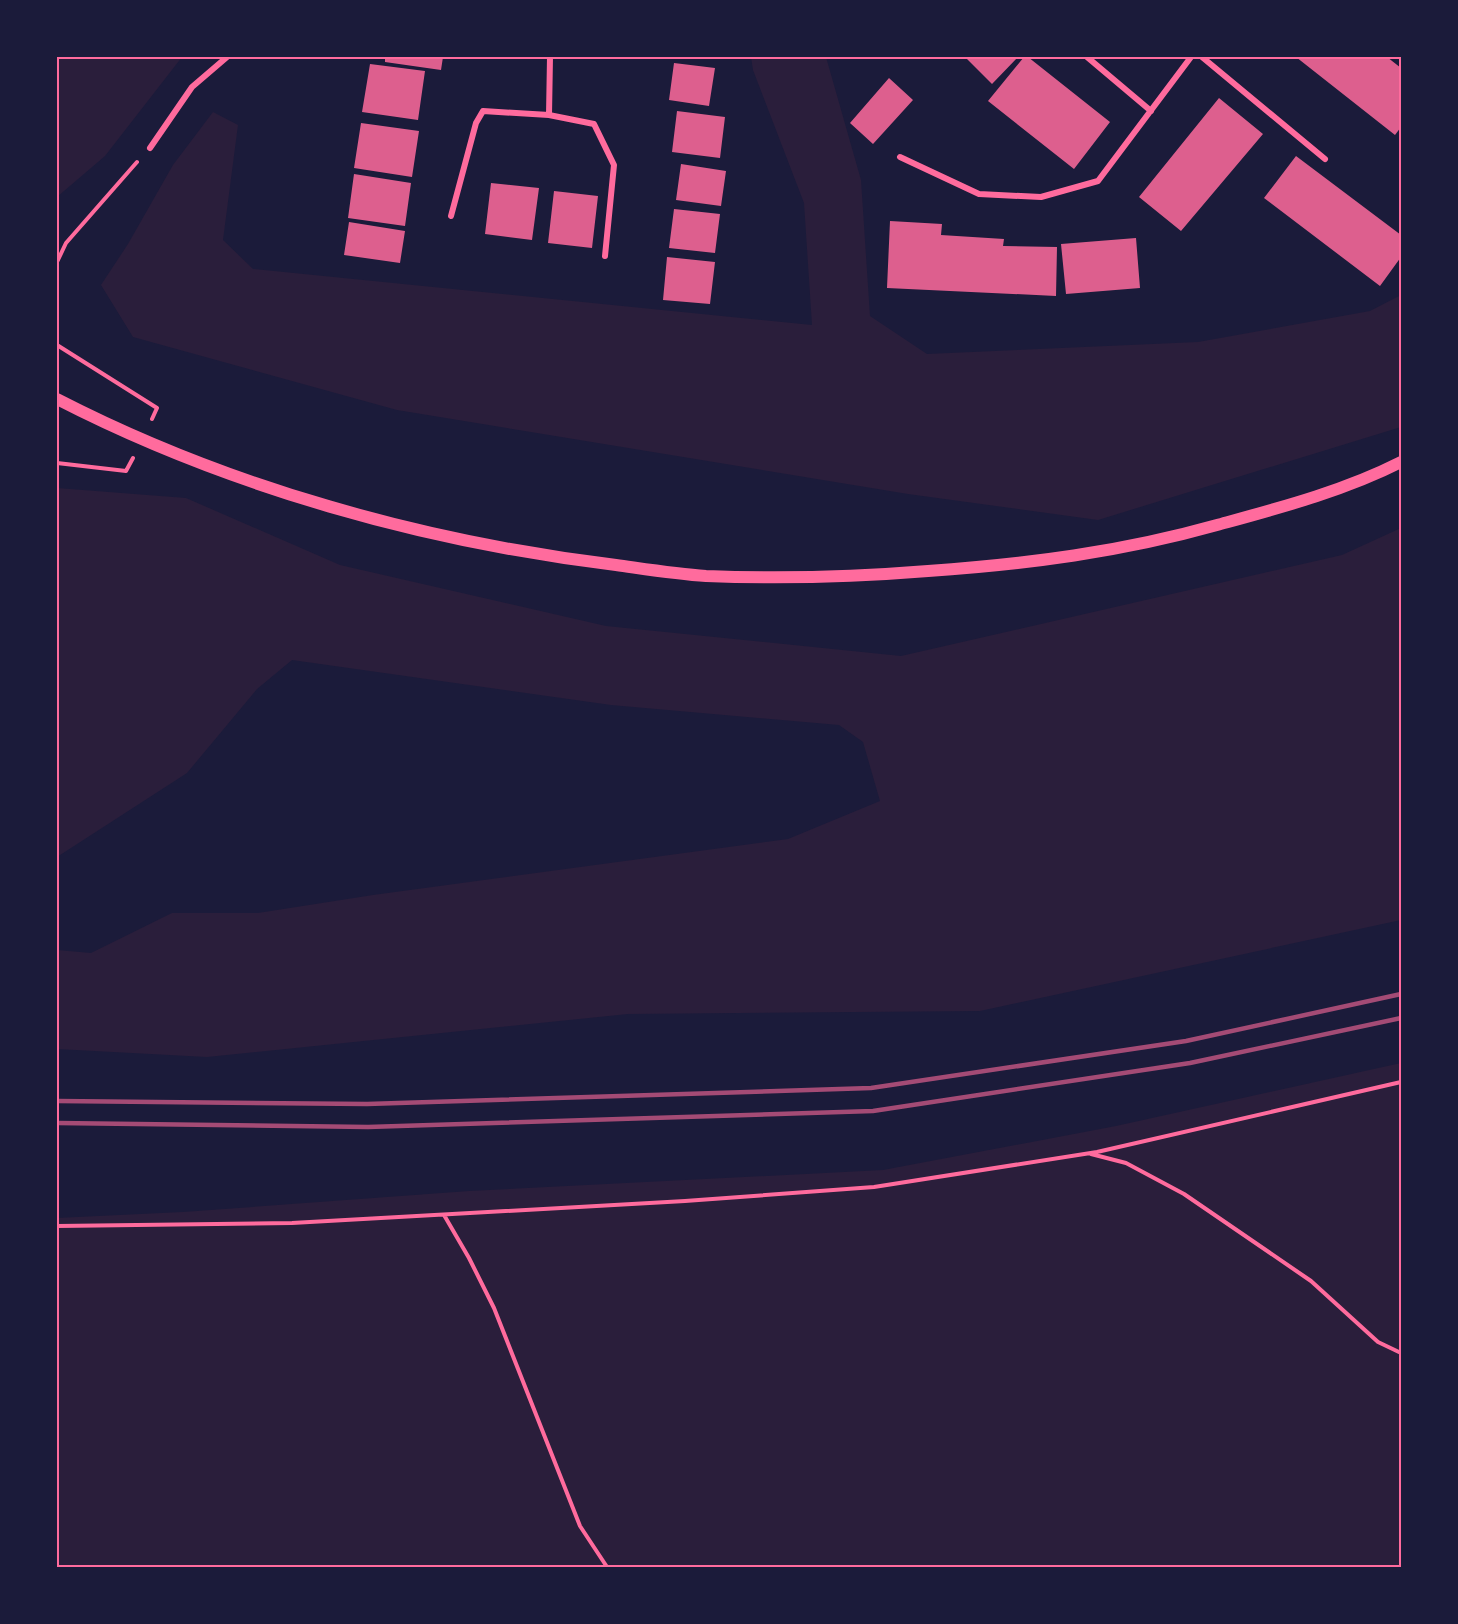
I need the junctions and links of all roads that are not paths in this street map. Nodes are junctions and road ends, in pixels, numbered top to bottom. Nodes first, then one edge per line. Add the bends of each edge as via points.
1 (227, 57) edge
2 (550, 57) edge
3 (1087, 57) edge
4 (1191, 57) edge
5 (1202, 57) edge
6 (1151, 111) junction
7 (549, 115) junction
8 (150, 148) road end
9 (900, 157) dead end
10 (1325, 159) dead end
11 (450, 216) dead end
12 (605, 256) dead end
13 (57, 399) edge
14 (1401, 462) edge

1 - 8 street via 192,87
2 - 7 street
3 - 6 street
4 - 6 street
5 - 10 street
6 - 9 street via 1098,181 1041,197 979,194
7 - 11 street via 483,111 476,123
7 - 12 street via 594,124 614,165
13 - 14 main road via 114,428 200,462 296,496 435,535 557,558 704,576 852,577 998,566 1091,554 1290,505

